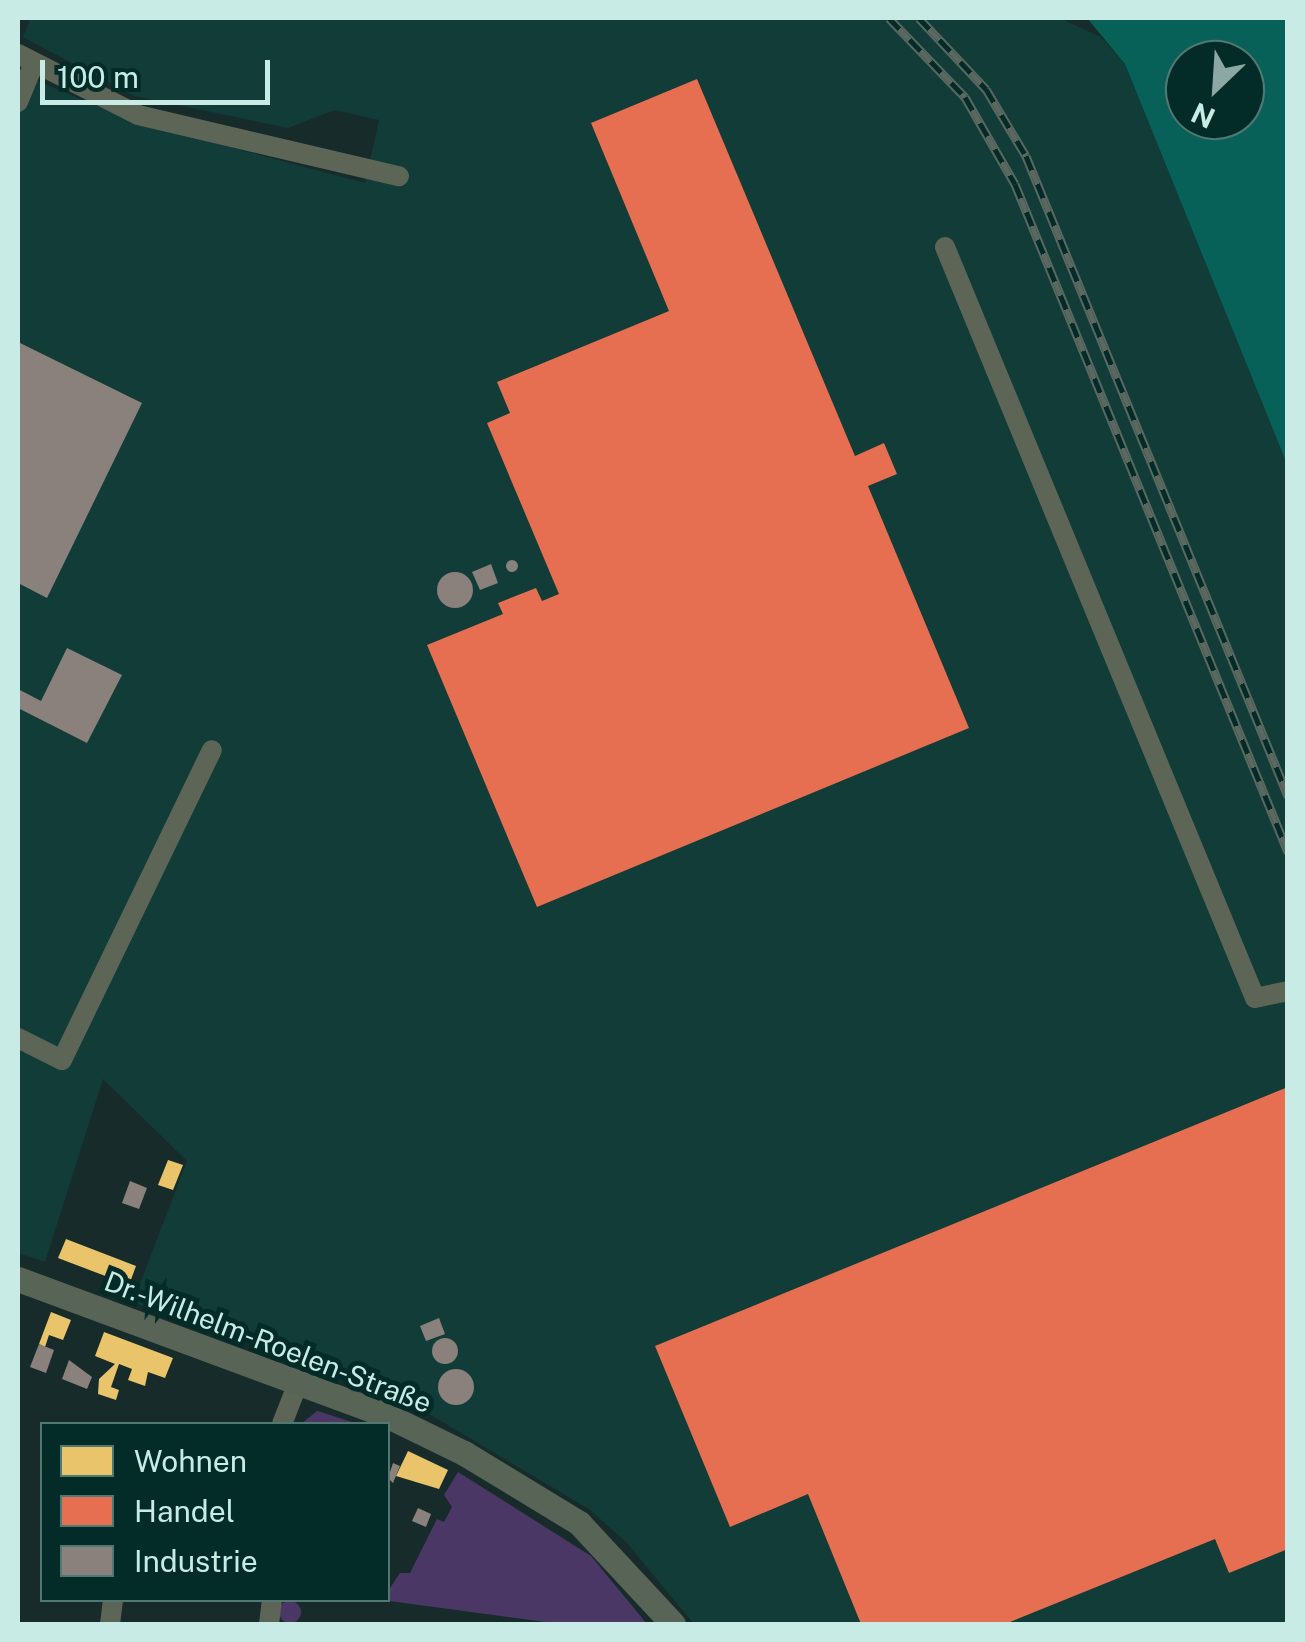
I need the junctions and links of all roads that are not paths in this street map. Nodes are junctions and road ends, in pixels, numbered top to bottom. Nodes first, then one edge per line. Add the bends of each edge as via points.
1 (26, 59) edge
2 (18, 102) edge
3 (398, 176) dead end
4 (945, 247) dead end
5 (212, 750) dead end
6 (1288, 990) edge
7 (18, 1038) edge
8 (18, 1279) edge
9 (298, 1383) junction
10 (283, 1422) edge
11 (673, 1624) edge

1 - 2 street
1 - 3 street via 138,115
4 - 6 street via 1255,998
5 - 7 street via 62,1060
8 - 9 main road, Dr.-Wilhelm-Roelen-Straße
9 - 10 street
9 - 11 main road, Dr.-Wilhelm-Roelen-Straße via 388,1416 534,1492 614,1557

